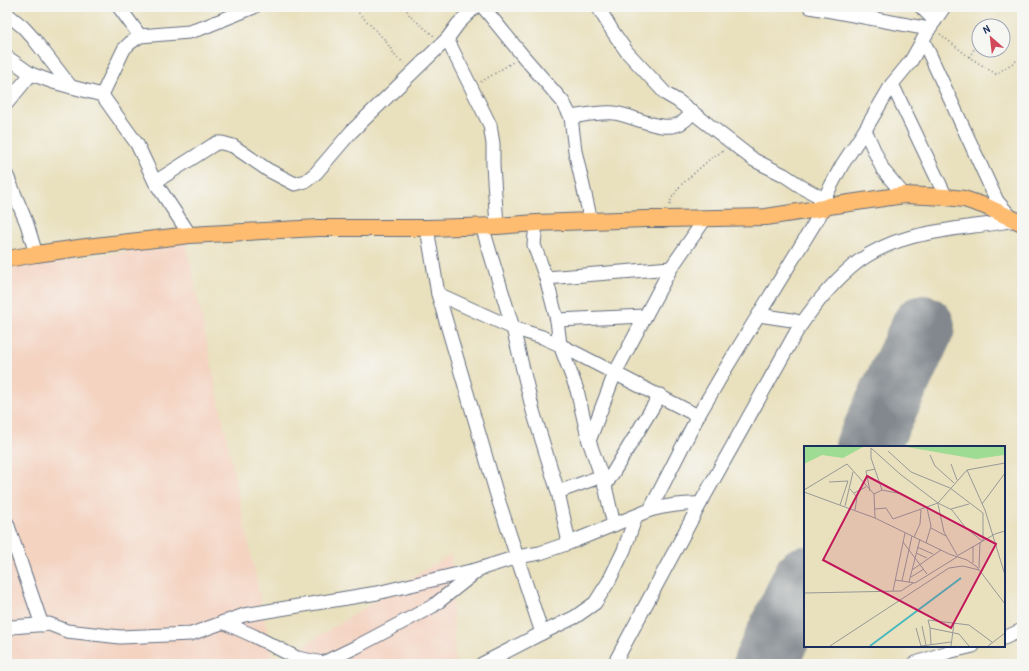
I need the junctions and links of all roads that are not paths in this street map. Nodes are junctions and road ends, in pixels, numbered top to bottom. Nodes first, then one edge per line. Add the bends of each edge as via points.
1 (119, 7) edge
2 (254, 7) edge
3 (475, 7) edge
4 (483, 7) edge
5 (598, 7) edge
6 (810, 7) edge
7 (921, 7) edge
8 (944, 7) edge
9 (7, 14) edge
10 (931, 25) junction
11 (140, 36) junction
12 (923, 40) junction
13 (445, 41) junction
14 (7, 57) edge
15 (31, 74) junction
16 (892, 84) junction
17 (71, 87) junction
18 (102, 95) junction
19 (7, 103) edge
20 (692, 111) junction
21 (571, 117) junction
22 (865, 130) junction
23 (7, 176) edge
24 (155, 182) junction
25 (904, 195) junction
26 (946, 196) junction
27 (826, 204) junction
28 (705, 219) junction
29 (1017, 220) edge
30 (591, 221) junction
31 (536, 223) junction
32 (489, 226) junction
33 (428, 228) junction
34 (190, 235) junction
35 (36, 254) junction
36 (7, 259) edge
37 (671, 268) junction
38 (546, 278) junction
39 (438, 294) junction
40 (759, 315) junction
41 (645, 316) junction
42 (557, 320) junction
43 (802, 323) junction
44 (513, 328) junction
45 (560, 344) junction
46 (615, 373) junction
47 (660, 395) junction
48 (698, 416) junction
49 (589, 440) junction
50 (603, 481) junction
51 (558, 492) junction
52 (700, 504) junction
53 (650, 510) junction
54 (636, 516) junction
55 (7, 523) edge
56 (614, 525) junction
57 (569, 542) junction
58 (518, 557) junction
59 (479, 569) junction
60 (223, 622) junction
61 (42, 625) junction
62 (7, 630) edge
63 (1022, 630) edge
64 (542, 633) junction
65 (1005, 638) edge
66 (969, 647) edge
67 (482, 664) edge
68 (614, 664) edge
69 (913, 664) edge

1 - 11 street
2 - 11 street via 190,32
3 - 13 street
4 - 21 street via 563,102
5 - 20 street via 626,52 666,94
6 - 10 street
7 - 10 street
8 - 10 street
9 - 17 street via 33,38
10 - 12 street
11 - 18 street via 124,49
12 - 16 street via 911,61
12 - 29 street via 997,201
13 - 24 street via 350,132 316,173 306,181 295,184 268,170 233,146 217,143
13 - 32 street via 490,128 493,165
14 - 15 street
15 - 17 street
15 - 19 street
16 - 22 street
16 - 26 street
17 - 18 street
18 - 24 street via 137,144
20 - 21 street via 685,121 666,127 615,113
20 - 27 street via 754,160 784,175
21 - 30 street via 575,151
22 - 25 street via 883,170
22 - 27 street via 842,165
23 - 35 street via 27,224
24 - 34 street
25 - 26 main road
25 - 27 main road
26 - 29 main road via 971,201
27 - 28 main road via 766,217
27 - 40 street
28 - 30 main road
28 - 37 street
29 - 43 street via 919,235 897,241 876,251 842,275
30 - 31 main road
31 - 32 main road
31 - 38 street via 534,245
32 - 33 main road
32 - 44 street
33 - 34 main road via 318,228
33 - 39 street
34 - 35 main road
35 - 36 main road
37 - 38 street
37 - 41 street
38 - 42 street
39 - 44 street
39 - 58 street via 499,502
40 - 43 street
40 - 48 street
41 - 42 street
41 - 46 street
42 - 45 street
43 - 52 street
44 - 45 street
44 - 51 street via 533,411
45 - 46 street
45 - 49 street via 576,390
46 - 47 street
46 - 49 street
47 - 48 street
47 - 50 street
48 - 53 street
49 - 50 street
50 - 51 street
50 - 56 street
51 - 57 street
52 - 53 street via 677,504
52 - 68 street
53 - 54 street
54 - 56 street
54 - 64 street via 621,556 595,603 575,617
55 - 61 street
56 - 57 street
57 - 58 street via 540,553
58 - 59 street
58 - 64 street
59 - 60 street via 377,593 244,614
59 - 60 street via 433,606 322,663 297,658
60 - 61 street via 191,634 120,637 67,631 49,624
61 - 62 street via 12,627
63 - 65 street
64 - 67 street
66 - 69 street

